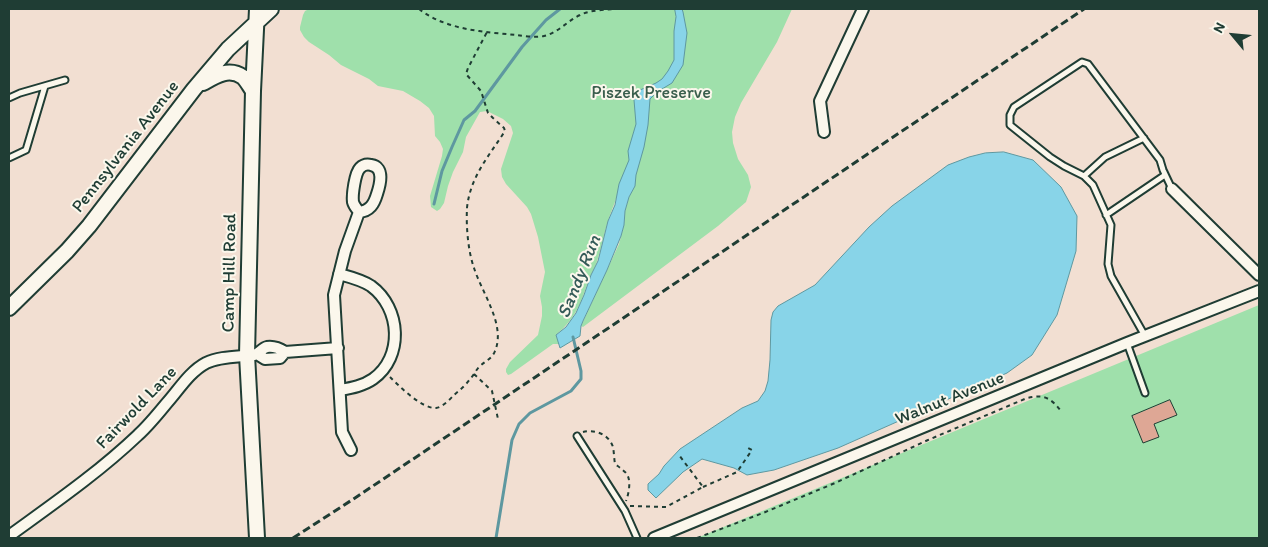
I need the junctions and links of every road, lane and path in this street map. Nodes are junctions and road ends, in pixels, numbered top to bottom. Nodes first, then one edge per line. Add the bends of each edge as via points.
1 (271, 9) edge
2 (419, 9) edge
3 (613, 9) edge
4 (863, 9) edge
5 (257, 15) edge
6 (487, 32) junction
7 (64, 80) dead end
8 (45, 86) junction
9 (194, 89) junction
10 (253, 91) junction
11 (9, 98) edge
12 (824, 132) dead end
13 (1144, 138) junction
14 (9, 158) edge
15 (1165, 175) junction
16 (1084, 176) junction
17 (1172, 189) joint
18 (359, 212) dead end
19 (1106, 215) junction
20 (339, 274) junction
21 (1259, 276) edge
22 (1259, 291) edge
23 (9, 308) edge
24 (1146, 336) junction
25 (1127, 344) junction
26 (338, 348) junction
27 (252, 355) junction
28 (382, 370) junction
29 (474, 374) junction
30 (340, 390) junction
31 (1144, 393) dead end
32 (1062, 412) dead end
33 (498, 419) dead end
34 (577, 436) joint
35 (748, 448) dead end
36 (351, 450) dead end
37 (752, 450) junction
38 (756, 452) dead end
39 (679, 455) dead end
40 (703, 488) junction
41 (623, 507) junction
42 (9, 536) edge
43 (257, 538) edge
44 (637, 538) edge
45 (654, 538) edge
46 (697, 538) edge

1 - 5 street, Pennsylvania Avenue
2 - 6 path via 452,25
3 - 6 path via 578,15 558,30 538,37
4 - 12 street via 820,101
5 - 9 street, Pennsylvania Avenue
5 - 10 street, Camp Hill Road
6 - 29 path via 466,72 478,86 488,112 505,131 480,168 467,205 470,256 493,312 497,337 492,357
7 - 8 lane
8 - 11 lane
8 - 14 lane via 26,150
9 - 10 street via 217,75 230,72 243,77
9 - 23 street, Pennsylvania Avenue via 89,226
10 - 27 street, Camp Hill Road
13 - 15 lane via 1160,160
13 - 16 lane via 1105,157
13 - 16 lane via 1088,64 1082,62 1014,107 1010,125 1050,157
15 - 17 lane
15 - 19 lane
16 - 19 lane via 1093,185
17 - 21 street
18 - 20 street
19 - 24 lane via 1111,225 1110,276
20 - 26 street via 334,295
20 - 28 street via 371,286 390,310 394,343
22 - 24 street, Walnut Avenue
24 - 25 street, Walnut Avenue
25 - 31 lane
25 - 45 street, Walnut Avenue
26 - 27 street, Fairwold Lane via 285,352 278,347 265,347
26 - 30 street
27 - 42 street, Fairwold Lane via 217,360 195,371 118,454
27 - 43 street, Camp Hill Road
28 - 29 path via 410,395 435,408 450,400
28 - 30 street via 362,385
29 - 33 path via 492,391
30 - 36 street via 342,432
32 - 46 path via 1044,396 1027,398 763,513
34 - 41 lane
34 - 41 path via 584,431 593,431 610,442 615,464 629,478
35 - 37 path
37 - 38 path
37 - 40 path via 737,472
39 - 40 path
40 - 41 path via 666,507
41 - 44 lane

